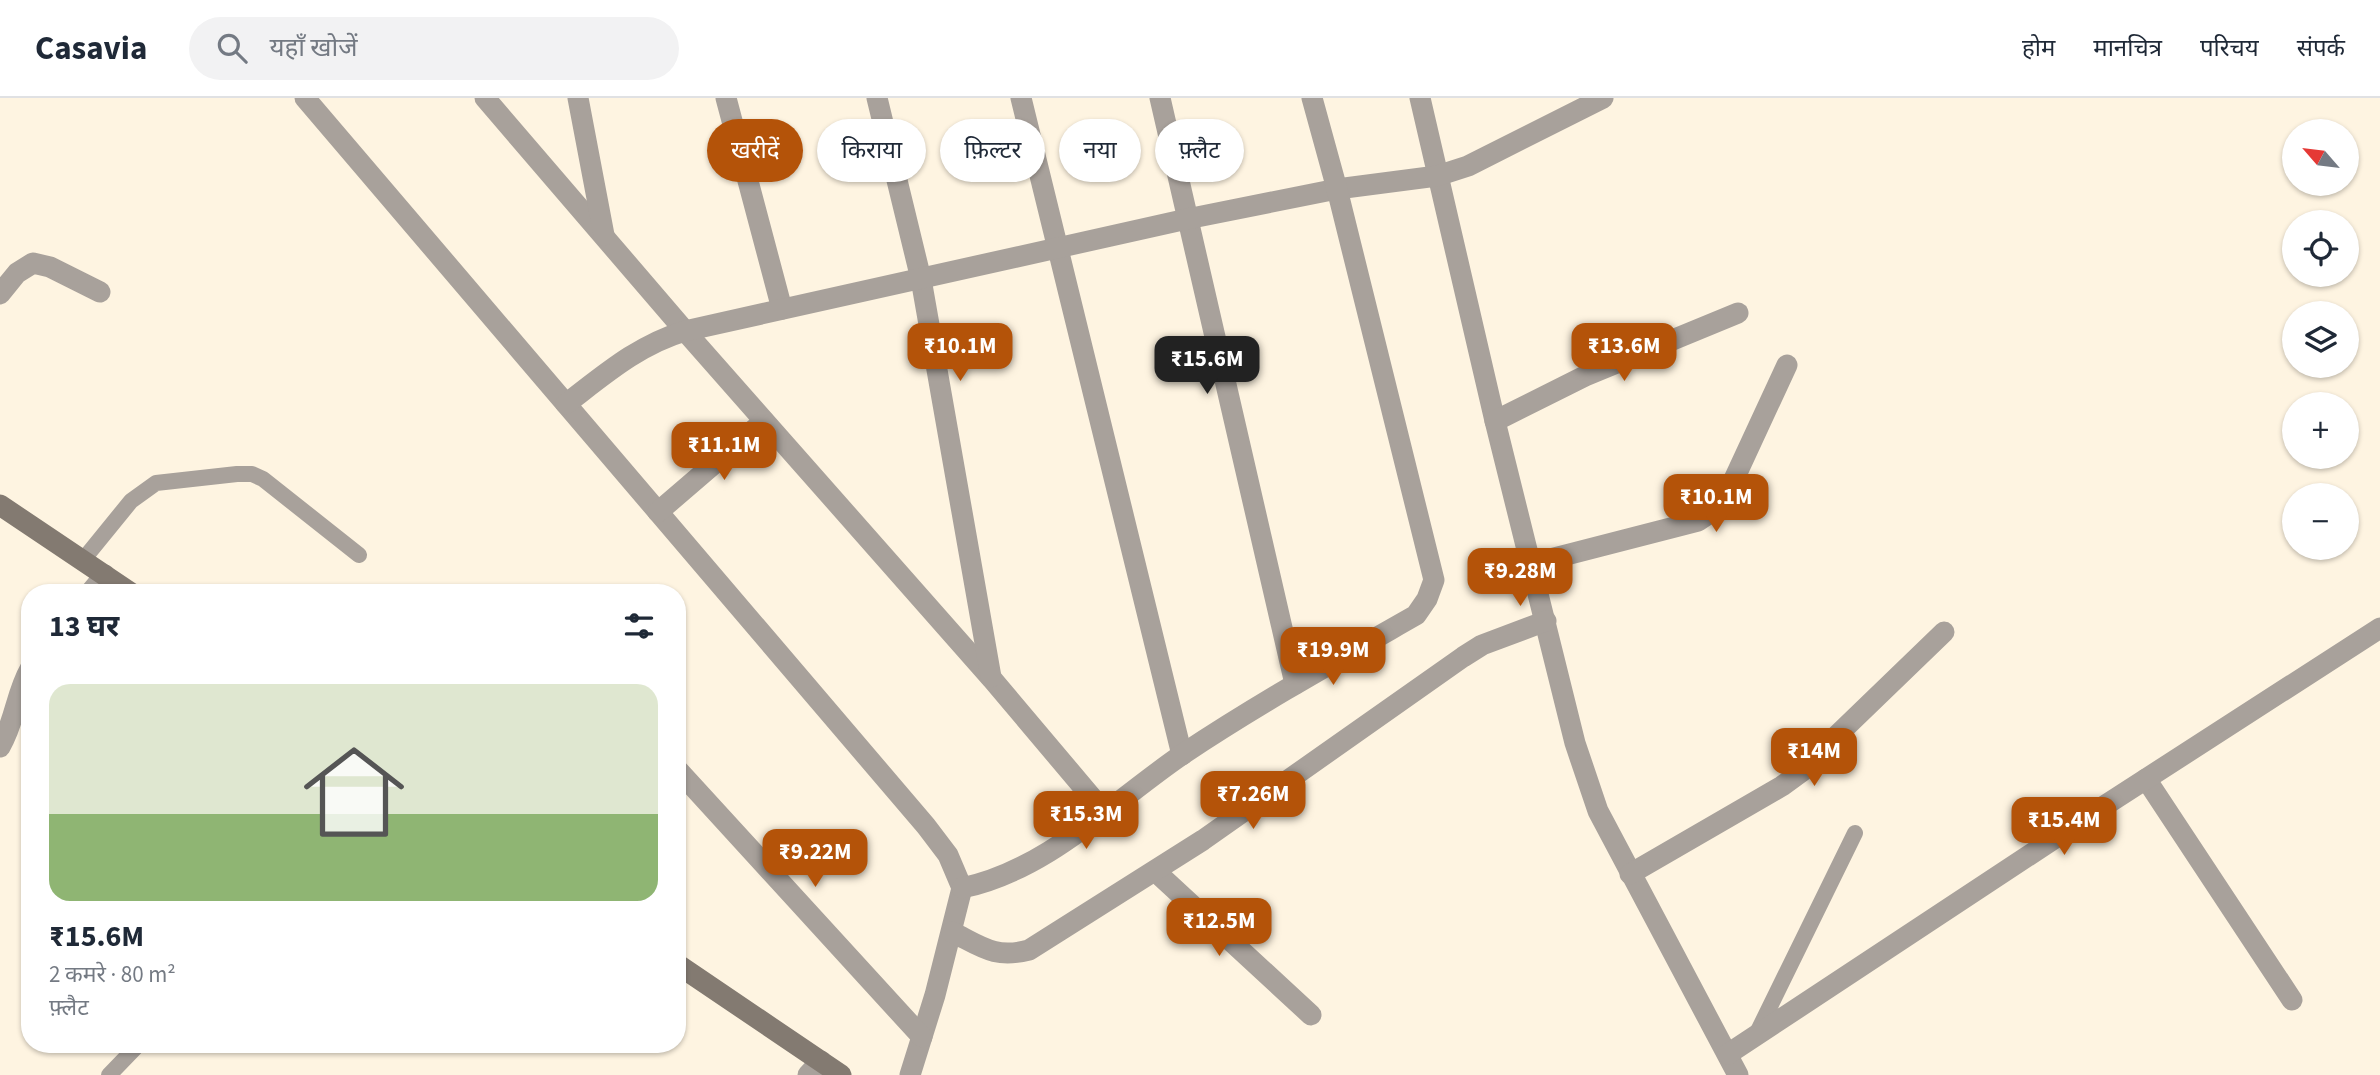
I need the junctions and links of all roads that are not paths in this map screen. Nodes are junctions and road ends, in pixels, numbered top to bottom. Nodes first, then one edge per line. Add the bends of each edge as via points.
1 (305, 98) edge
2 (485, 98) edge
3 (578, 98) edge
4 (726, 98) edge
5 (877, 98) edge
6 (1021, 98) edge
7 (1160, 98) edge
8 (1312, 98) edge
9 (1420, 98) edge
10 (1603, 98) edge
11 (1437, 176) junction
12 (1337, 189) junction
13 (1188, 219) junction
14 (604, 237) junction
15 (1059, 249) junction
16 (921, 279) junction
17 (100, 292) dead end
18 (0, 294) edge
19 (782, 309) junction
20 (1738, 313) dead end
21 (685, 331) junction
22 (1787, 365) dead end
23 (566, 404) junction
24 (764, 421) junction
25 (1495, 421) junction
26 (0, 505) edge
27 (658, 512) junction
28 (359, 555) dead end
29 (83, 561) junction
30 (1531, 564) junction
31 (105, 575) junction
32 (98, 584) edge
33 (118, 584) edge
34 (1546, 621) junction
35 (2380, 628) edge
36 (1944, 632) dead end
37 (992, 679) junction
38 (1295, 684) junction
39 (21, 689) edge
40 (0, 747) edge
41 (1182, 755) junction
42 (686, 779) edge
43 (2146, 779) junction
44 (1105, 813) junction
45 (1856, 833) dead end
46 (1155, 871) junction
47 (1630, 874) junction
48 (962, 888) junction
49 (951, 932) junction
50 (686, 971) edge
51 (2291, 1000) dead end
52 (1311, 1015) dead end
53 (922, 1037) junction
54 (1755, 1037) junction
55 (130, 1053) edge
56 (1728, 1054) junction
57 (814, 1068) edge
58 (108, 1075) edge
59 (841, 1075) edge
60 (910, 1075) edge
61 (1738, 1075) edge

1 - 23 street
2 - 14 street
3 - 14 street
4 - 19 street
5 - 16 street
6 - 15 street
7 - 13 street
8 - 12 street
9 - 11 street
10 - 11 street via 1468,166
11 - 12 street
11 - 25 street
12 - 13 street
12 - 38 street via 1434,580 1416,615
13 - 15 street
13 - 38 street
14 - 21 street
15 - 16 street
15 - 41 street
16 - 19 street
16 - 37 street
17 - 18 street via 33,263 17,273
19 - 21 street
20 - 25 street via 1585,376
21 - 23 street via 635,352
21 - 24 street
22 - 30 street via 1719,507 1698,521
23 - 27 street
24 - 27 street
24 - 37 street
25 - 30 street
26 - 29 street
27 - 48 street via 926,826 948,855
28 - 29 lane via 263,479 237,474 150,487 131,501
29 - 31 street
30 - 34 street
31 - 32 street
31 - 33 street
34 - 46 street via 1463,657
34 - 47 street via 1575,743 1598,811
35 - 43 street
36 - 47 street via 1808,767
37 - 44 street
38 - 41 street
39 - 40 street
41 - 44 street
42 - 53 street
43 - 51 street
43 - 54 street
44 - 48 street via 1030,863 986,883
45 - 54 lane
46 - 49 street via 1029,950 1011,955 994,952
46 - 52 street
47 - 56 street
48 - 49 street
49 - 53 street
50 - 57 street
53 - 60 street
54 - 56 street
55 - 58 lane
56 - 61 street
57 - 59 street

